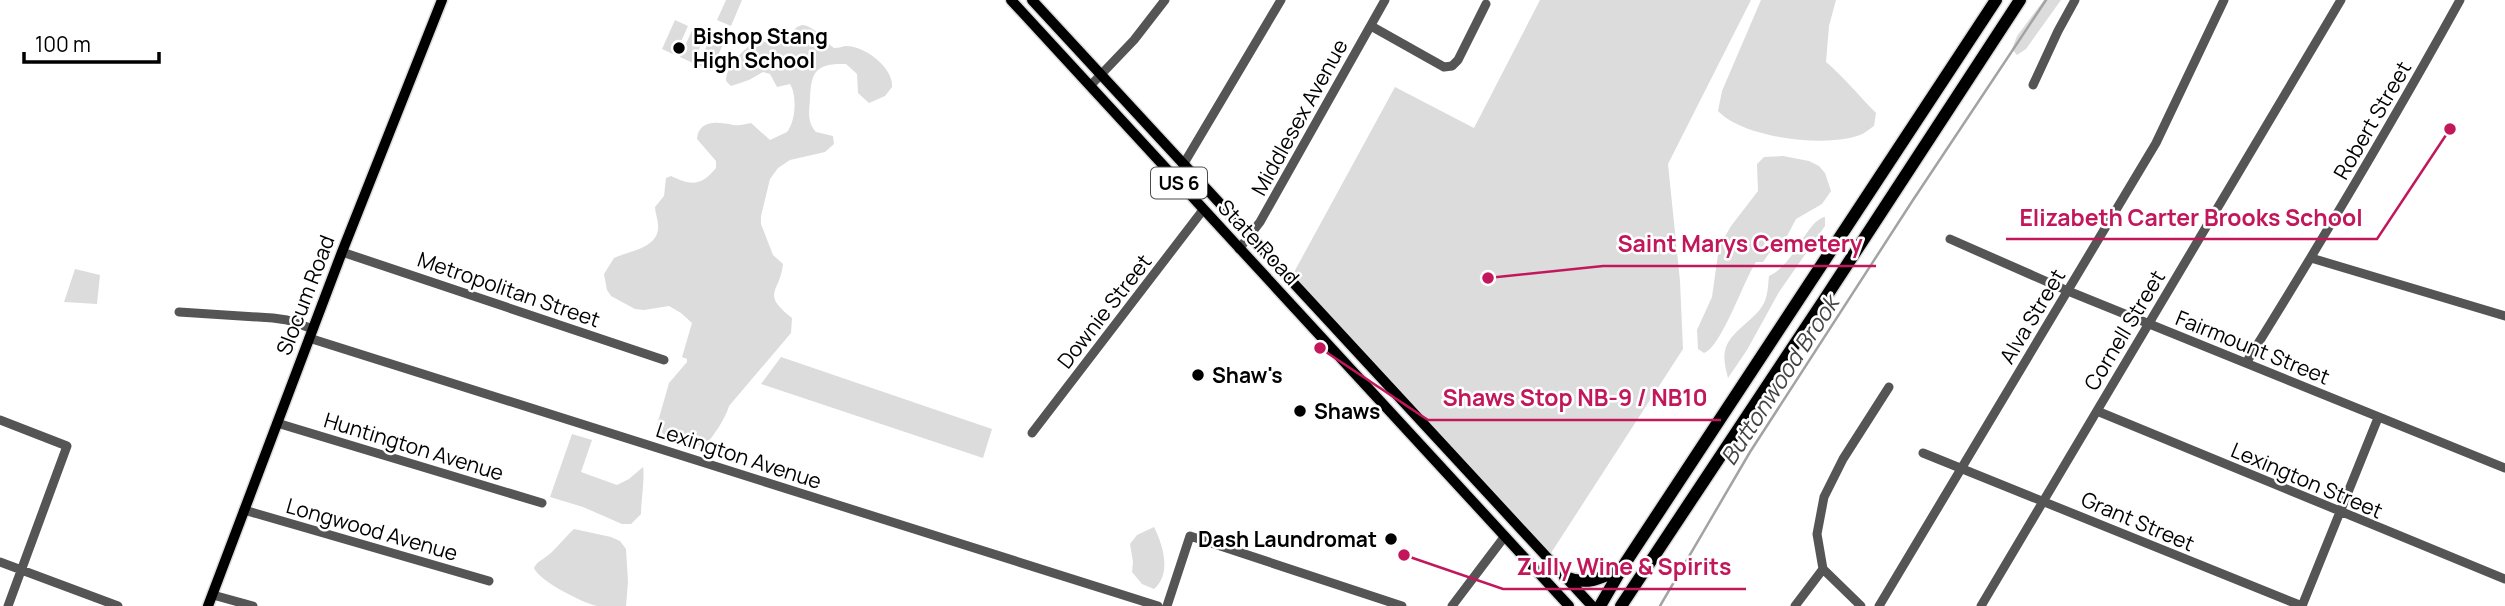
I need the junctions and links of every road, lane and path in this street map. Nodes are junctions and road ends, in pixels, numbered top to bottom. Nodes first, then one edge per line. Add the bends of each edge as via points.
1 (442, 0) edge
2 (1011, 0) edge
3 (1165, 0) edge
4 (1281, 0) edge
5 (1385, 0) edge
6 (1996, 0) edge
7 (2020, 0) edge
8 (2075, 0) edge
9 (2224, 0) edge
10 (2341, 0) edge
11 (2460, 0) edge
12 (1037, 2) edge
13 (1486, 4) dead end
14 (1371, 26) junction
15 (1101, 76) junction
16 (2034, 85) dead end
17 (1090, 86) junction
18 (1184, 165) junction
19 (1203, 210) junction
20 (1250, 237) junction
21 (1950, 239) dead end
22 (1239, 249) junction
23 (342, 252) junction
24 (2311, 258) junction
25 (2068, 291) junction
26 (179, 312) dead end
27 (2505, 316) edge
28 (2149, 323) junction
29 (311, 333) junction
30 (664, 360) dead end
31 (2246, 363) junction
32 (1889, 387) dead end
33 (1405, 405) junction
34 (2097, 411) junction
35 (1394, 416) junction
36 (2378, 418) junction
37 (0, 420) edge
38 (277, 423) junction
39 (1032, 433) dead end
40 (1923, 453) dead end
41 (1960, 468) junction
42 (2505, 468) edge
43 (2043, 501) junction
44 (1690, 502) junction
45 (542, 503) dead end
46 (244, 510) junction
47 (2340, 513) junction
48 (1505, 536) junction
49 (0, 562) edge
50 (1622, 568) junction
51 (1823, 569) junction
52 (21, 570) junction
53 (1565, 577) junction
54 (2505, 579) edge
55 (489, 581) dead end
56 (211, 600) edge
57 (8, 606) edge
58 (118, 606) edge
59 (253, 606) edge
60 (1158, 606) edge
61 (1167, 606) edge
62 (1402, 606) edge
63 (1452, 606) edge
64 (1569, 606) edge
65 (1592, 606) edge
66 (1600, 606) edge
67 (1620, 606) edge
68 (1632, 606) edge
69 (1795, 606) edge
70 (1861, 606) edge
71 (1879, 606) edge
72 (1981, 606) edge
73 (2302, 606) edge

1 - 23 main road, Slocum Road
2 - 17 main road, State Road / US 6
3 - 15 street
4 - 18 street
5 - 14 street, Middlesex Avenue
6 - 50 highway
7 - 44 highway
8 - 16 street
9 - 25 street, Alva Street via 2156,143
10 - 28 street, Cornell Street
11 - 24 street, Robert Street
12 - 15 main road, State Road / US 6
13 - 14 street via 1452,66 1444,67
14 - 20 street, Middlesex Avenue
15 - 17 street
15 - 18 main road, State Road / US 6
17 - 19 main road, State Road / US 6
18 - 20 main road, State Road / US 6
19 - 22 main road, State Road / US 6
19 - 39 street, Downie Street
20 - 22 street, Middlesex Avenue
20 - 33 main road, State Road / US 6
21 - 25 street, Fairmount Street
22 - 35 main road, State Road / US 6
23 - 29 main road, Slocum Road
23 - 30 street, Metropolitan Street
24 - 27 street
24 - 31 street, Robert Street
25 - 28 street, Fairmount Street
25 - 41 street, Alva Street
26 - 29 street, Lexington Avenue via 287,320
28 - 31 street, Fairmount Street
28 - 34 street, Cornell Street
29 - 38 main road, Slocum Road
29 - 60 street, Lexington Avenue
31 - 36 street, Fairmount Street
32 - 51 street via 1824,497 1817,534
33 - 35 main road
33 - 53 main road, US 6
34 - 43 street, Cornell Street
34 - 47 street, Lexington Street
35 - 48 main road, US 6
36 - 42 street, Fairmount Street
36 - 47 street
37 - 52 street via 67,446
38 - 45 street, Huntington Avenue
38 - 46 main road, Slocum Road
40 - 41 street, Grant Street
41 - 43 street, Grant Street
41 - 71 street, Alva Street
43 - 72 street, Cornell Street
43 - 73 street, Grant Street
44 - 67 highway
44 - 68 highway
46 - 55 street, Longwood Avenue
46 - 56 main road, Slocum Road
47 - 54 street, Lexington Street
47 - 73 street
48 - 63 street
48 - 64 main road, US 6
49 - 52 street
50 - 53 highway via 1595,581
50 - 66 highway
51 - 69 street
51 - 70 street
52 - 57 street
52 - 58 street
53 - 65 main road, US 6
56 - 59 street
61 - 62 street via 1190,536

